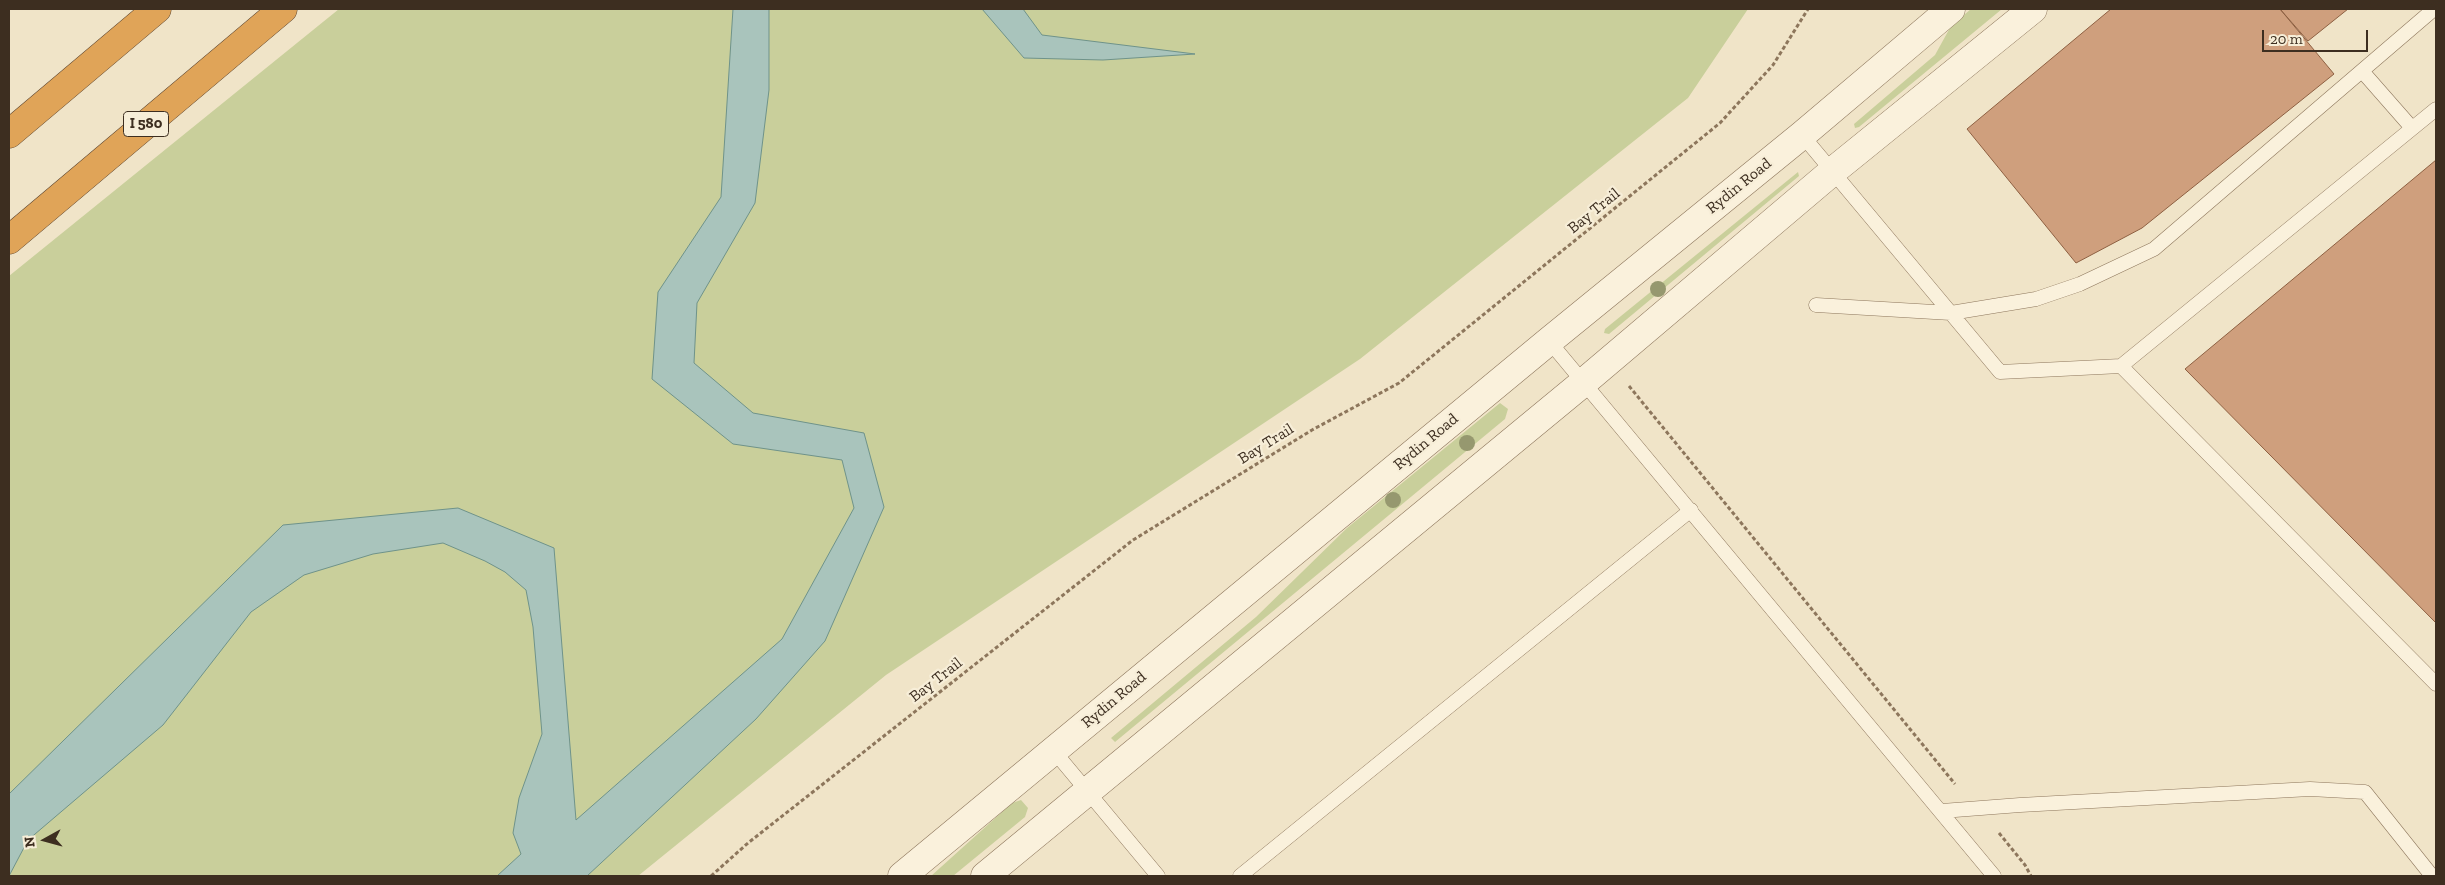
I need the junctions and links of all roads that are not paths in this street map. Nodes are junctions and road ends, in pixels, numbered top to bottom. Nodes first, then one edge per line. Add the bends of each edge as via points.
1 (157, 9) edge
2 (283, 9) edge
3 (1951, 9) edge
4 (2033, 9) edge
5 (2434, 9) edge
6 (2362, 71) junction
7 (2436, 109) edge
8 (2412, 128) junction
9 (9, 134) edge
10 (1802, 135) junction
11 (1833, 171) junction
12 (9, 240) edge
13 (1816, 304) dead end
14 (1951, 313) junction
15 (1549, 341) junction
16 (2121, 366) junction
17 (1584, 382) junction
18 (1691, 510) junction
19 (2436, 684) edge
20 (1053, 750) junction
21 (1087, 792) junction
22 (1942, 812) junction
23 (902, 876) edge
24 (985, 876) edge
25 (1158, 876) edge
26 (1240, 876) edge
27 (1994, 876) edge
28 (2432, 876) edge

1 - 9 highway
2 - 12 highway, I 580
3 - 10 street, Rydin Road
4 - 11 street
5 - 6 lane
6 - 8 lane
6 - 14 lane via 2154,249 2080,284 2036,299
7 - 8 lane
8 - 16 lane
10 - 11 lane
10 - 15 street, Rydin Road
11 - 14 lane
11 - 17 street
13 - 14 lane
14 - 16 lane via 2000,372
15 - 17 lane
15 - 20 street, Rydin Road
16 - 19 lane
17 - 18 lane
17 - 21 street
18 - 22 lane
18 - 26 lane
20 - 21 lane
20 - 23 street, Rydin Road
21 - 24 street
21 - 25 lane
22 - 27 lane
22 - 28 lane via 2310,789 2365,792

